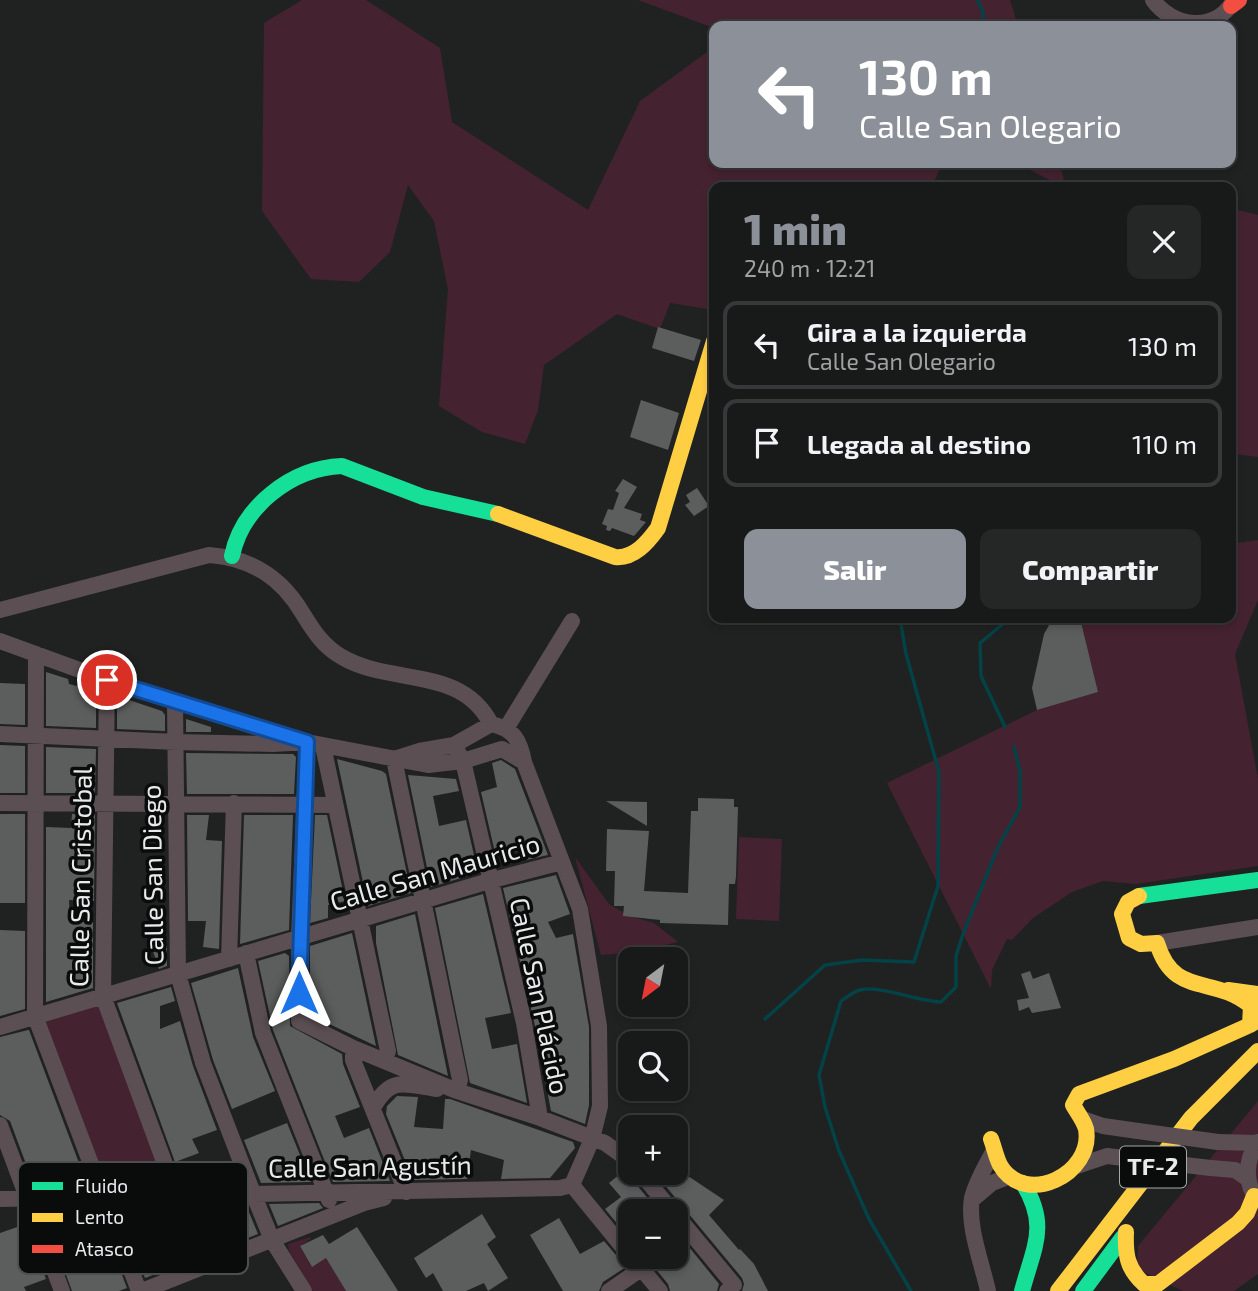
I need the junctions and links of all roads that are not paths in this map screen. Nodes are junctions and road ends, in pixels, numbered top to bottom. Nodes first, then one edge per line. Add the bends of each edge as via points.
1 (1153, 0) edge
2 (1235, 2) edge
3 (1186, 21) edge
4 (1209, 21) edge
5 (709, 356) edge
6 (232, 556) junction
7 (0, 610) edge
8 (572, 621) dead end
9 (0, 641) edge
10 (36, 654) junction
11 (107, 680) junction
12 (175, 702) junction
13 (248, 725) junction
14 (503, 728) junction
15 (0, 734) edge
16 (36, 736) junction
17 (107, 739) junction
18 (176, 742) junction
19 (307, 742) junction
20 (246, 743) junction
21 (454, 745) junction
22 (323, 746) junction
23 (502, 749) junction
24 (394, 759) junction
25 (463, 761) junction
26 (524, 762) junction
27 (0, 803) edge
28 (105, 803) junction
29 (234, 803) junction
30 (36, 804) junction
31 (176, 804) junction
32 (306, 805) junction
33 (334, 805) junction
34 (562, 862) junction
35 (1258, 880) edge
36 (489, 881) junction
37 (423, 901) junction
38 (358, 920) junction
39 (1258, 927) edge
40 (299, 938) junction
41 (1157, 943) junction
42 (246, 953) junction
43 (229, 958) junction
44 (178, 974) junction
45 (1228, 990) junction
46 (1258, 994) edge
47 (103, 996) junction
48 (35, 1016) junction
49 (1254, 1022) edge
50 (0, 1027) edge
51 (353, 1048) junction
52 (1258, 1051) edge
53 (384, 1061) junction
54 (1258, 1072) edge
55 (457, 1091) junction
56 (374, 1106) junction
57 (1226, 1106) dead end
58 (540, 1118) junction
59 (1083, 1119) junction
60 (0, 1125) edge
61 (1208, 1126) dead end
62 (592, 1139) junction
63 (1257, 1142) edge
64 (992, 1146) joint
65 (618, 1151) edge
66 (91, 1162) edge
67 (164, 1162) edge
68 (241, 1162) edge
69 (1077, 1167) junction
70 (18, 1173) edge
71 (248, 1180) edge
72 (1016, 1180) junction
73 (1167, 1180) dead end
74 (1248, 1180) junction
75 (572, 1185) junction
76 (651, 1185) edge
77 (325, 1192) junction
78 (406, 1192) junction
79 (248, 1193) edge
80 (253, 1193) junction
81 (1256, 1198) edge
82 (0, 1199) edge
83 (18, 1199) edge
84 (662, 1199) edge
85 (972, 1200) junction
86 (335, 1215) junction
87 (688, 1232) edge
88 (272, 1240) junction
89 (618, 1241) edge
90 (248, 1249) edge
91 (627, 1269) edge
92 (641, 1269) edge
93 (56, 1274) edge
94 (134, 1274) edge
95 (190, 1274) edge
96 (164, 1287) edge
97 (730, 1288) edge
98 (62, 1291) edge
99 (141, 1291) edge
100 (304, 1291) edge
101 (609, 1291) edge
102 (660, 1291) edge
103 (988, 1291) edge
104 (1022, 1291) edge
105 (1058, 1291) edge
106 (1083, 1291) edge

1 - 3 street via 1169,17
2 - 4 street
5 - 6 main road via 658,528 625,558 508,516 423,497 328,464 262,502 241,526
6 - 7 street via 209,555
6 - 14 street via 270,575 335,653 354,665 457,689
8 - 14 street
9 - 10 street
10 - 11 street
10 - 16 street
11 - 12 street
11 - 17 street, Calle San Cristobal
12 - 13 street
12 - 18 street, Calle San Diego
13 - 19 street
13 - 20 street
14 - 21 street
14 - 23 street via 509,743
14 - 26 street via 520,740
15 - 16 street
16 - 17 street
16 - 30 street
17 - 18 street
17 - 28 street, Calle San Cristobal
18 - 20 street
18 - 31 street, Calle San Diego
19 - 20 street
19 - 22 street
19 - 32 street
21 - 24 street
21 - 25 street, Calle San Plácido
22 - 24 street
22 - 33 street
23 - 25 street
23 - 26 street
24 - 25 street via 428,765
24 - 37 street
25 - 36 street, Calle San Plácido
26 - 34 street
27 - 30 street
28 - 30 street
28 - 31 street
28 - 47 street, Calle San Cristobal
29 - 31 street
29 - 32 street
29 - 43 street
30 - 48 street
31 - 44 street, Calle San Diego
32 - 33 street
32 - 40 street
33 - 38 street
34 - 36 street, Calle San Mauricio
34 - 62 street via 580,909 599,1026 600,1106
35 - 41 main road via 1141,895 1128,902 1122,914 1129,938 1141,944
36 - 37 street, Calle San Mauricio
36 - 58 street, Calle San Plácido via 524,1023
37 - 38 street, Calle San Mauricio
37 - 55 street via 460,1080
38 - 40 street, Calle San Mauricio
38 - 53 street via 388,1051
39 - 41 street
40 - 42 street, Calle San Mauricio
40 - 51 street via 299,1021
41 - 45 main road via 1166,970 1180,980
42 - 43 street, Calle San Mauricio
42 - 77 street via 263,1033
43 - 44 street, Calle San Mauricio
44 - 47 street, Calle San Mauricio
44 - 68 street, Calle San Diego via 203,1063
45 - 46 main road
45 - 49 main road via 1245,998
47 - 48 street, Calle San Mauricio
47 - 67 street, Calle San Cristobal
48 - 50 street, Calle San Mauricio
48 - 66 street
49 - 59 main road via 1174,1059 1079,1094 1073,1105
51 - 53 street
51 - 56 street via 353,1060
52 - 105 main road, TF-2 via 1191,1118
53 - 55 street
54 - 57 main road
55 - 56 street via 392,1085
55 - 58 street
56 - 78 street
58 - 62 street
59 - 63 street, bridge via 1103,1126 1218,1142
59 - 69 main road via 1087,1145
60 - 70 street
61 - 73 main road, TF-2
62 - 65 street
62 - 75 street
63 - 74 street via 1250,1154
64 - 72 main road via 999,1165
64 - 85 street
69 - 72 main road via 1051,1184 1037,1186
69 - 74 street, bridge via 1107,1156 1236,1170
71 - 80 street, Calle San Diego
72 - 85 street via 992,1183
72 - 104 main road via 1036,1204 1039,1228
74 - 81 street
75 - 78 street, Calle San Agustín
75 - 89 street
76 - 84 street
77 - 78 street, Calle San Agustín
77 - 80 street, Calle San Agustín
77 - 86 street
78 - 86 street
79 - 80 street, Calle San Agustín
80 - 88 street, Calle San Diego
81 - 106 main road via 1238,1223 1158,1284 1144,1284 1128,1267 1124,1257 1130,1227
82 - 83 street, Calle San Agustín
85 - 103 street
86 - 88 street
87 - 97 street
88 - 90 street
88 - 100 street, Calle San Diego
91 - 101 street
92 - 102 street
93 - 98 street
94 - 99 street
95 - 96 street
96 - 99 street

